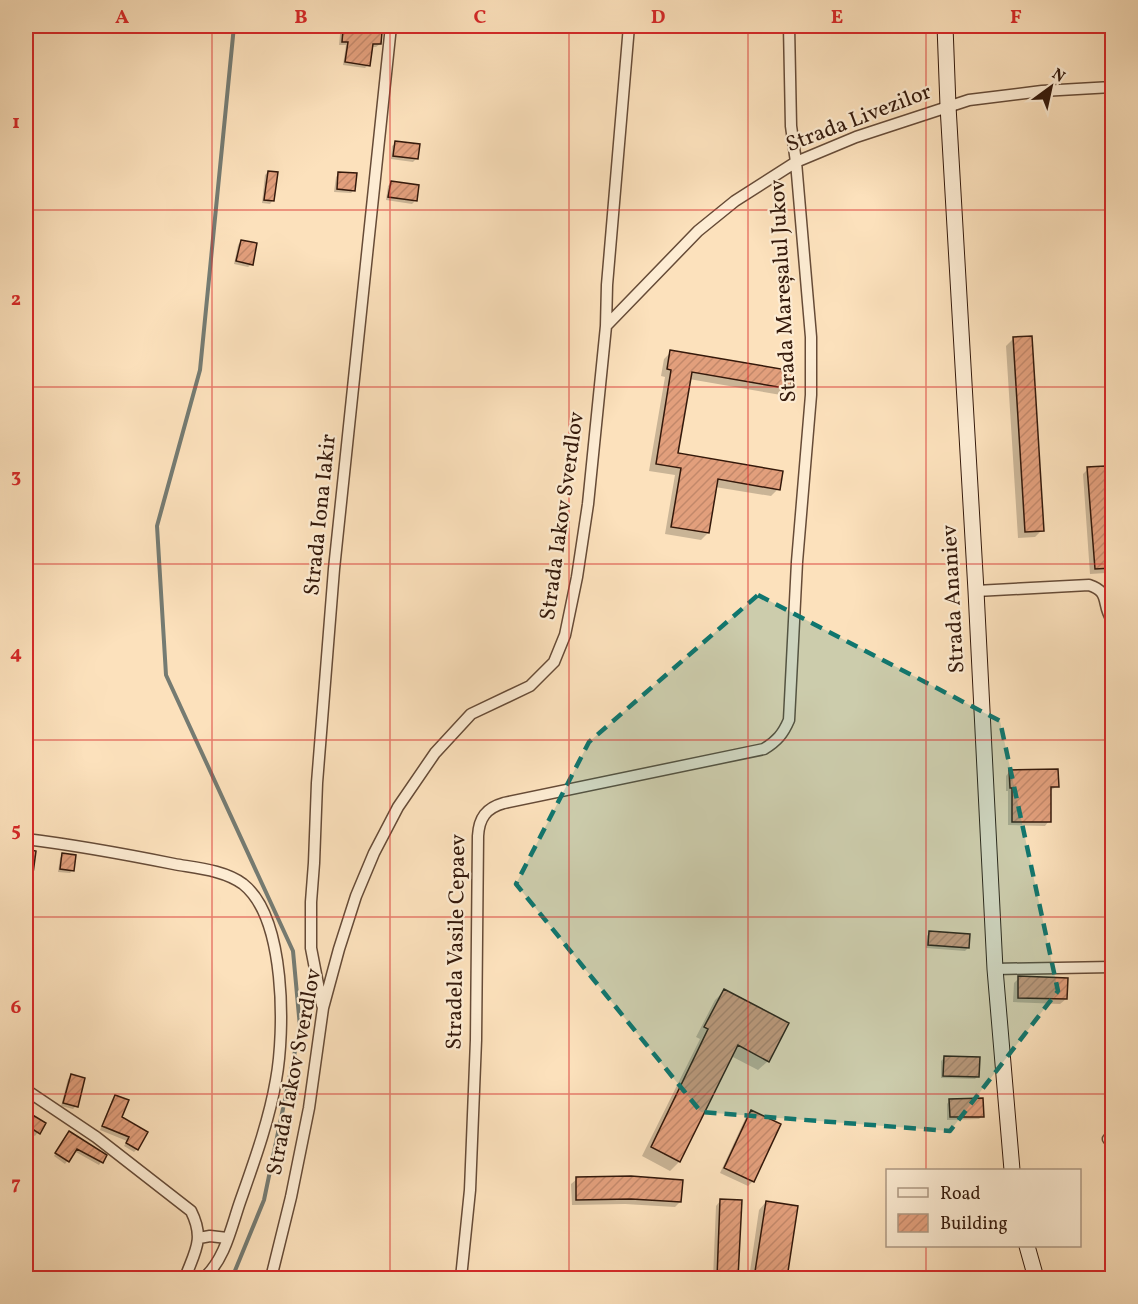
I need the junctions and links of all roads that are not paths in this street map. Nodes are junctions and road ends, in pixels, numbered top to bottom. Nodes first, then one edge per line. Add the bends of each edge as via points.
1 (391, 26) edge
2 (629, 26) edge
3 (789, 26) edge
4 (945, 26) edge
5 (1113, 65) edge
6 (1112, 87) edge
7 (948, 106) junction
8 (796, 162) junction
9 (606, 326) junction
10 (976, 591) junction
11 (1113, 620) edge
12 (784, 733) joint
13 (26, 839) edge
14 (1113, 967) edge
15 (995, 969) junction
16 (323, 1008) junction
17 (26, 1090) edge
18 (1012, 1169) edge
19 (199, 1238) junction
20 (227, 1238) junction
21 (1028, 1247) edge
22 (185, 1278) edge
23 (204, 1278) edge
24 (272, 1278) edge
25 (461, 1278) edge
26 (1036, 1278) edge

1 - 16 street, Strada Iona Iakir via 334,568 317,783 311,948
2 - 9 street, Strada Iakov Sverdlov
3 - 8 street, Strada Mareșalul Jukov via 791,126
4 - 7 street, Strada Ananiev
5 - 6 street
6 - 7 street, Strada Livezilor via 1042,91
7 - 8 street, Strada Livezilor
7 - 10 street, Strada Ananiev
8 - 9 street, Strada Livezilor via 735,201 698,231
8 - 12 street, Strada Mareșalul Jukov via 812,395 797,561 789,720
9 - 16 street, Strada Iakov Sverdlov via 588,504 577,577 558,653 530,686 471,714 413,783 374,853 356,896
10 - 11 street via 1089,585 1105,595
10 - 15 street, Strada Ananiev
12 - 25 street, Stradela Vasile Cepaev via 764,749 504,803 484,813 478,824 476,1040 470,1190
13 - 20 street via 90,847 209,871 244,885 253,895 272,933 280,982 280,1039 276,1080 262,1138
14 - 15 street
15 - 18 street, Strada Ananiev
16 - 24 street, Strada Iakov Sverdlov via 309,1108
17 - 19 street via 96,1137 191,1211
19 - 20 street
19 - 22 street
20 - 23 street via 215,1268
21 - 26 street

